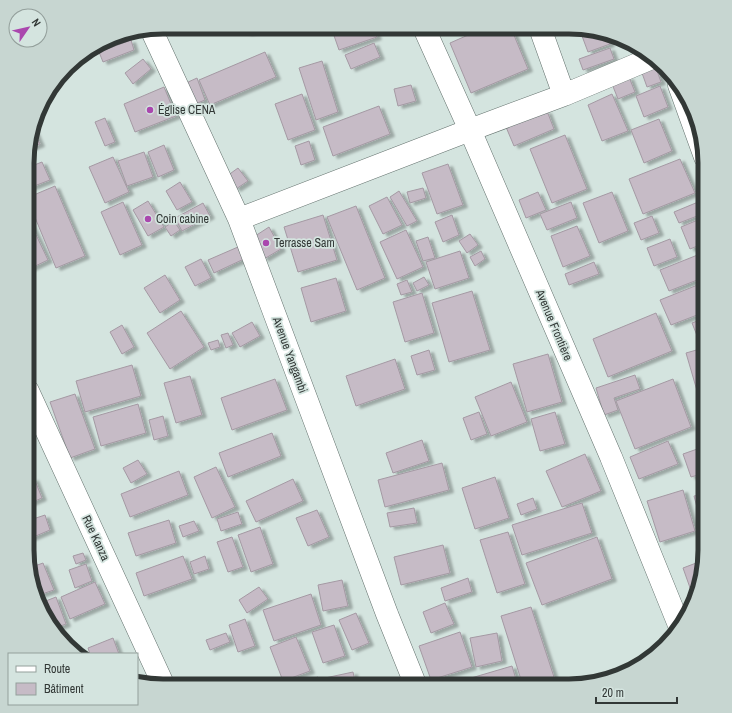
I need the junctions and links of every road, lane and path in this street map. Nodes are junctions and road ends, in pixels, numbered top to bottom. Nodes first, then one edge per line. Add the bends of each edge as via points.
1 (427, 34) edge
2 (542, 34) edge
3 (154, 35) edge
4 (647, 60) edge
5 (564, 95) junction
6 (470, 130) junction
7 (239, 219) junction
8 (34, 403) edge
9 (677, 620) edge
10 (161, 679) edge
11 (413, 679) edge

1 - 6 street, Avenue Frontière
2 - 5 street
3 - 7 street, Avenue Yangambi
4 - 5 street
5 - 6 street
6 - 7 street
6 - 9 street, Avenue Frontière via 611,457
7 - 11 street, Avenue Yangambi
8 - 10 street, Rue Kanza

